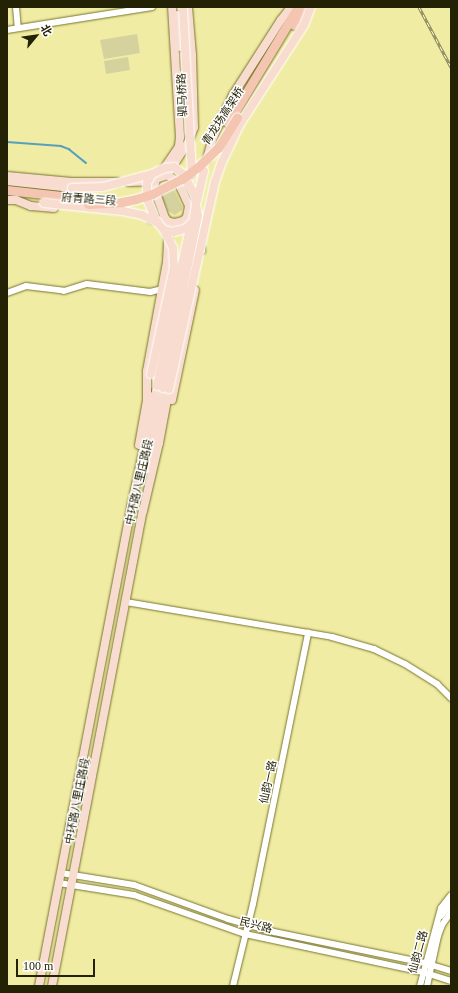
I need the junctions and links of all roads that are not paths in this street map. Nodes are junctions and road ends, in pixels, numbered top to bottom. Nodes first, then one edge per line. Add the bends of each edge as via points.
1 (16, 7) edge
2 (152, 7) edge
3 (291, 7) edge
4 (298, 7) edge
5 (306, 7) edge
6 (311, 7) edge
7 (179, 8) edge
8 (18, 28) junction
9 (7, 30) edge
10 (159, 175) junction
11 (7, 176) edge
12 (7, 181) edge
13 (7, 190) edge
14 (192, 190) junction
15 (7, 195) edge
16 (11, 200) edge
17 (193, 206) junction
18 (157, 222) junction
19 (169, 222) junction
20 (164, 230) junction
21 (162, 289) junction
22 (7, 293) edge
23 (163, 388) junction
24 (147, 399) junction
25 (159, 443) junction
26 (132, 503) junction
27 (143, 511) junction
28 (126, 602) junction
29 (308, 633) junction
30 (451, 698) edge
31 (61, 873) junction
32 (73, 875) junction
33 (59, 883) junction
34 (71, 885) junction
35 (451, 895) edge
36 (451, 903) edge
37 (451, 912) edge
38 (451, 920) edge
39 (436, 923) junction
40 (248, 924) junction
41 (442, 927) junction
42 (245, 934) junction
43 (428, 964) junction
44 (451, 971) edge
45 (423, 972) junction
46 (430, 973) junction
47 (451, 981) edge
48 (39, 986) edge
49 (52, 986) edge
50 (233, 986) edge
51 (420, 986) edge
52 (427, 986) edge

1 - 8 street
2 - 8 street
3 - 23 main road, 中环路八里庄路段, bridge via 233,95 213,137 184,250
4 - 13 highway, 青龙场高架桥, bridge via 231,119 210,147 187,169 141,192 106,199
5 - 15 highway, 青龙场高架桥, bridge via 218,148 198,168 182,179 152,194 108,204
6 - 23 main road, 中环路八里庄路段, bridge via 304,24 240,124 222,162
7 - 10 main road via 184,135 181,149
7 - 10 main road, 驷马桥路 via 192,55 194,126 188,143
7 - 14 main road, bridge
8 - 9 street
10 - 11 main road, 府青路三段 via 72,182
10 - 12 main road, bridge via 103,187 72,188
10 - 14 main road, bridge via 174,167 183,174
10 - 17 main road via 178,182
10 - 18 main road, bridge via 147,182 147,199
10 - 19 main road via 155,195
14 - 17 main road, bridge
16 - 18 main road, bridge via 129,212
16 - 19 main road, 府青路三段 via 31,206 100,210
17 - 19 main road via 183,221
17 - 20 main road, bridge via 193,222 186,229 173,232
17 - 23 main road, bridge via 198,220
17 - 25 main road via 202,254 167,425
18 - 20 main road, bridge
19 - 21 main road via 167,262
20 - 24 main road, bridge via 173,248 174,268
21 - 22 street via 150,292 87,284 64,291 26,286
21 - 24 main road via 147,371
23 - 25 main road, 中环路八里庄路段
23 - 26 main road, 中环路八里庄路段
23 - 27 main road via 145,486
24 - 26 main road
25 - 27 main road, 中环路八里庄路段
26 - 31 main road, 中环路八里庄路段
27 - 28 main road, 中环路八里庄路段
28 - 29 street
28 - 32 main road, 中环路八里庄路段
29 - 30 street via 374,649 437,684
29 - 40 street, 仙韵一路
31 - 32 street, 民兴路
31 - 33 main road, 中环路八里庄路段
32 - 34 main road, 中环路八里庄路段
32 - 40 street, 民兴路 via 134,886
33 - 34 street, 民兴路
33 - 48 main road, 中环路八里庄路段
34 - 42 street, 民兴路 via 134,895
34 - 49 main road, 中环路八里庄路段
35 - 39 street, 仙韵二路 via 441,908
36 - 39 street, 仙韵二路
37 - 41 street, 仙韵二路
38 - 41 street, 仙韵二路
39 - 43 street, 仙韵二路
40 - 42 street, 仙韵一路
40 - 43 street, 民兴路 via 274,932
41 - 43 street, 仙韵二路
42 - 45 street, 民兴路
42 - 50 street, 仙韵一路
43 - 44 street, 民兴路
43 - 45 street, 仙韵二路
43 - 46 street, 仙韵二路
45 - 46 street, 民兴路
45 - 51 street, 仙韵二路
46 - 47 street, 民兴路
46 - 52 street, 仙韵二路

